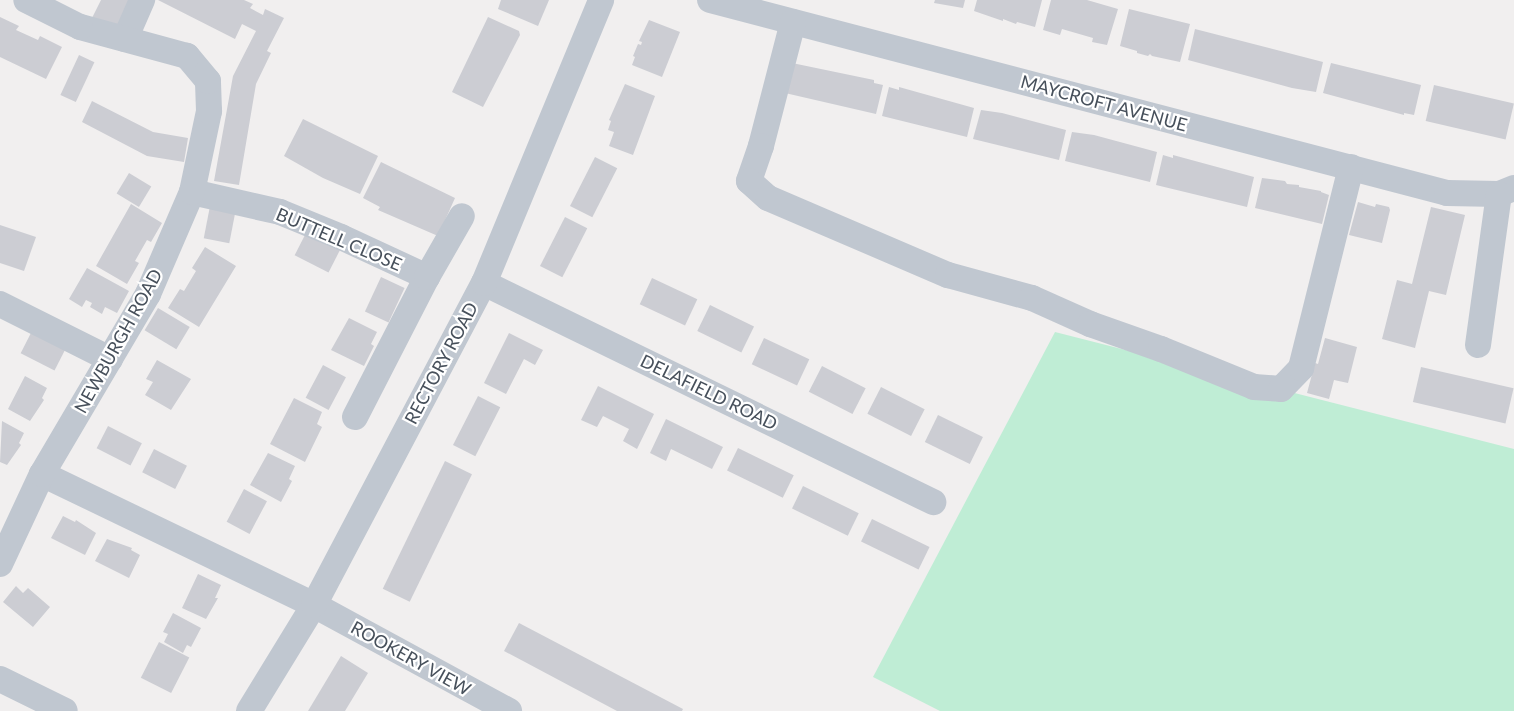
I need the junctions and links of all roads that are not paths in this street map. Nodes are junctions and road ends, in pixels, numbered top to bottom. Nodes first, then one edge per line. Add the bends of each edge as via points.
1 (26, 0) edge
2 (142, 0) edge
3 (601, 0) edge
4 (710, 0) edge
5 (792, 22) junction
6 (125, 39) junction
7 (1351, 167) junction
8 (1507, 191) edge
9 (192, 192) junction
10 (462, 216) dead end
11 (427, 277) junction
12 (484, 283) junction
13 (0, 304) edge
14 (1478, 345) dead end
15 (110, 359) junction
16 (355, 417) dead end
17 (42, 474) junction
18 (933, 502) dead end
19 (0, 564) edge
20 (314, 605) junction
21 (0, 679) edge
22 (65, 711) edge
23 (249, 711) edge
24 (509, 711) edge

1 - 6 street, NEWBURGH ROAD via 80,27
2 - 6 street
3 - 12 street, RECTORY ROAD
4 - 5 street, MAYCROFT AVENUE
5 - 7 street, MAYCROFT AVENUE
5 - 7 street via 761,146 749,180 768,198 948,275 1032,298 1090,324 1254,387 1281,389 1301,368
6 - 9 street, NEWBURGH ROAD via 187,56 208,81 209,111
7 - 8 street, MAYCROFT AVENUE via 1447,192
8 - 14 street
9 - 11 street, BUTTELL CLOSE via 280,212
9 - 15 street, NEWBURGH ROAD via 148,294
10 - 11 street
11 - 16 street
12 - 18 street, DELAFIELD ROAD
12 - 20 street, RECTORY ROAD
13 - 15 street
15 - 17 street, NEWBURGH ROAD
17 - 19 street, NEWBURGH ROAD
17 - 20 street
20 - 23 street, RECTORY ROAD
20 - 24 street, ROOKERY VIEW
21 - 22 street

